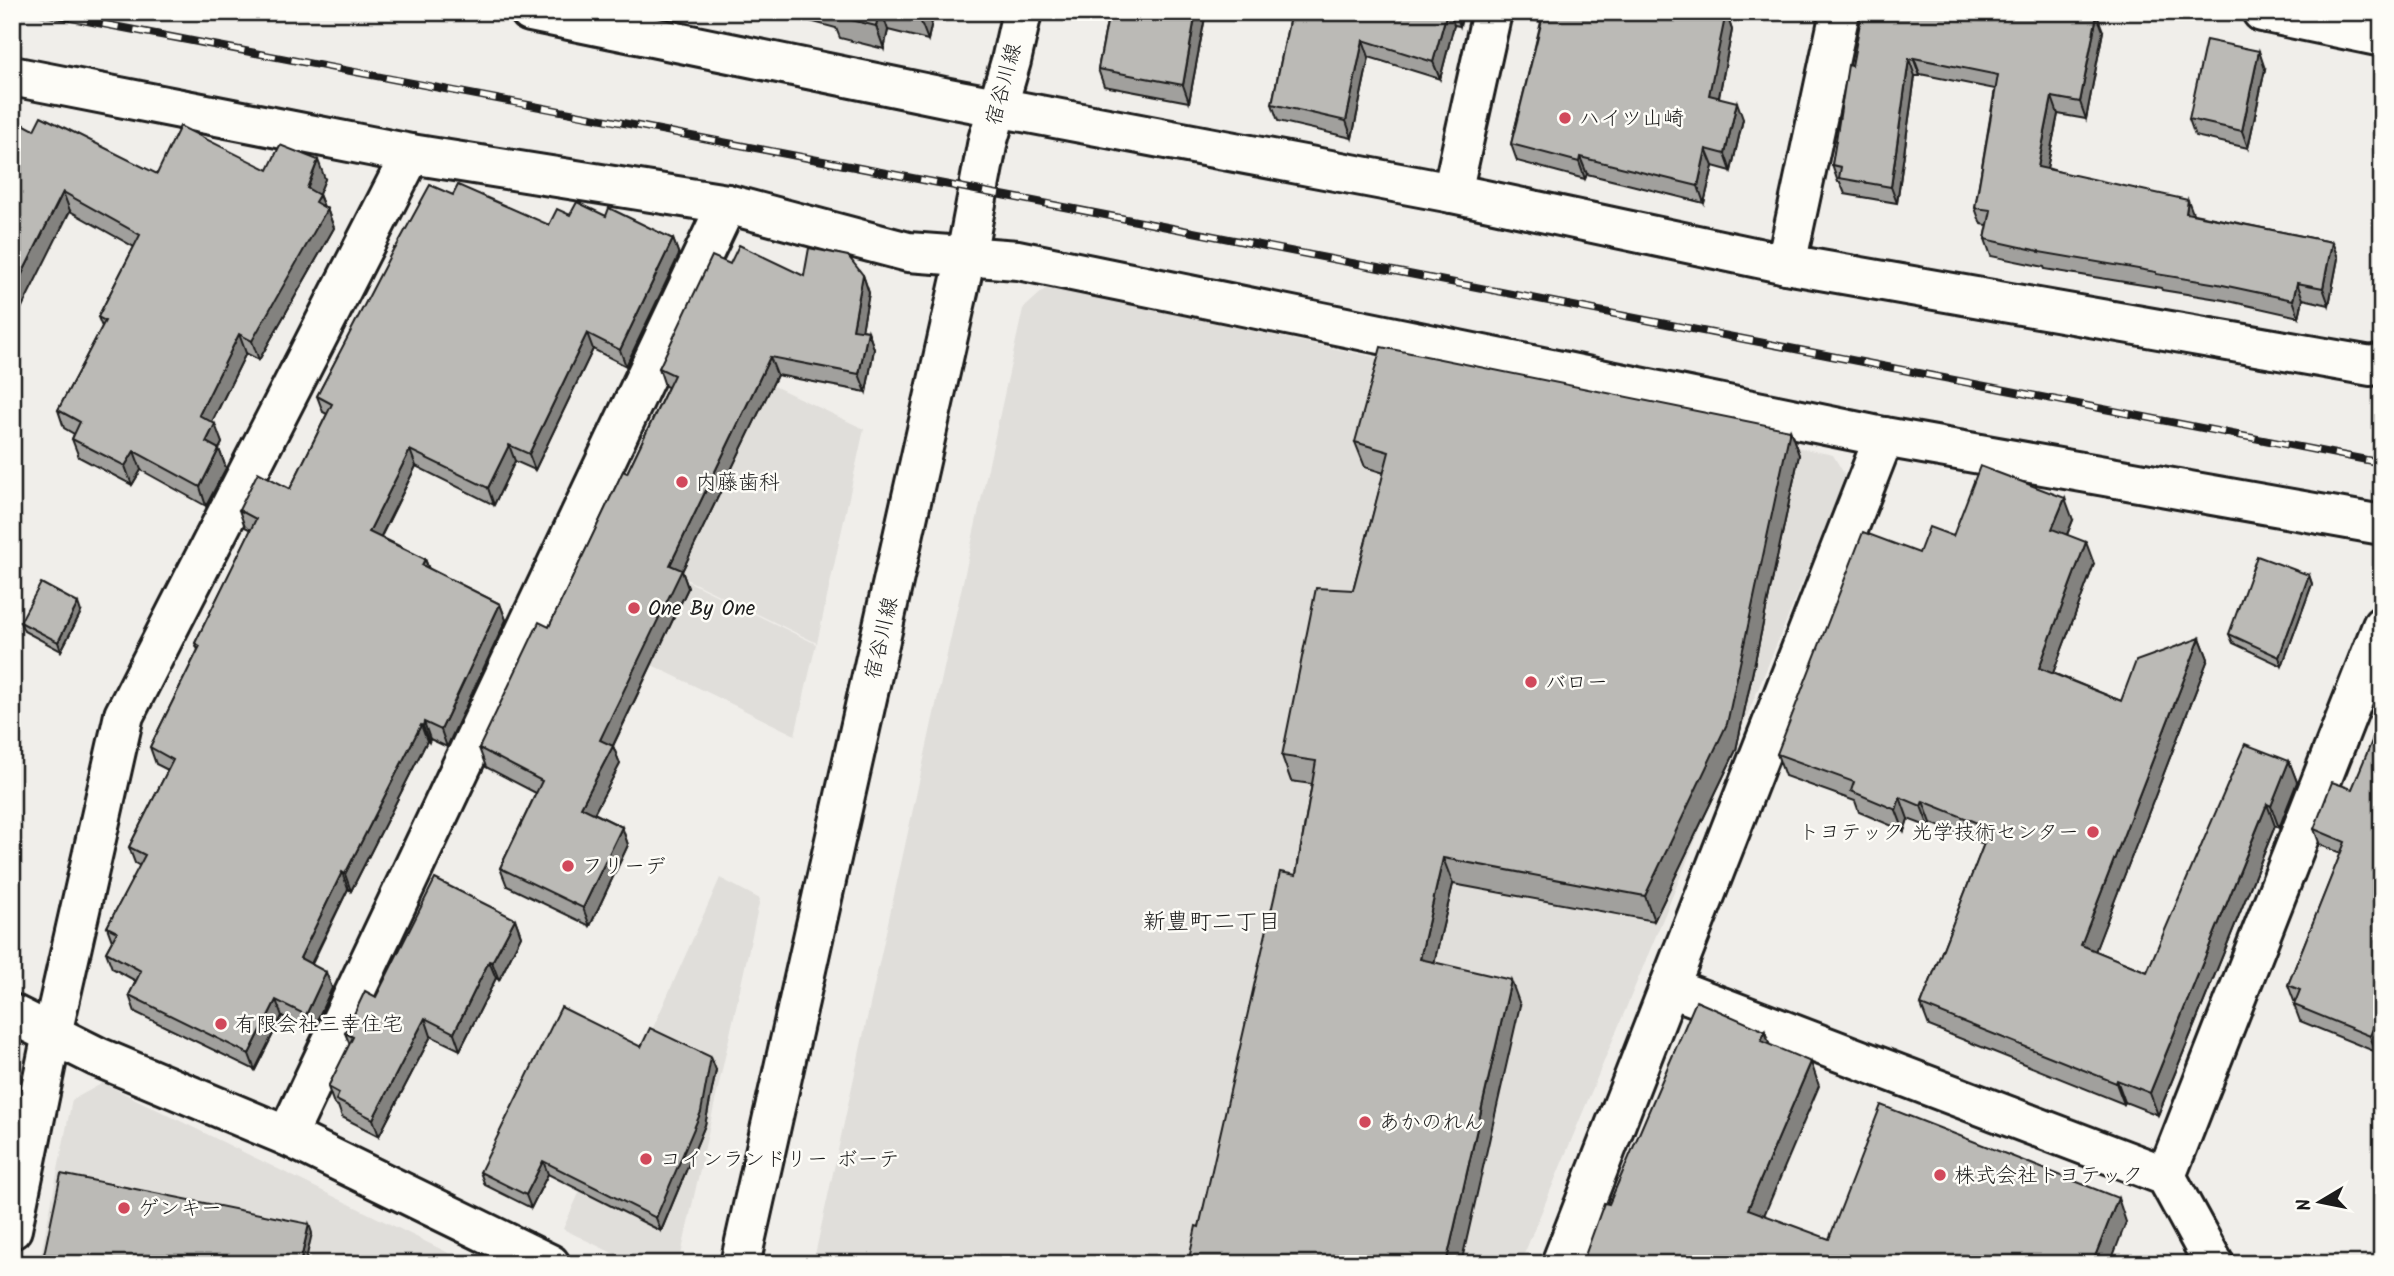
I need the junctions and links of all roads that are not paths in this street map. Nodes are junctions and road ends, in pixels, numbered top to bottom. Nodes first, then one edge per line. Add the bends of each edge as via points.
1 (530, 12) edge
2 (1022, 12) edge
3 (1492, 12) edge
4 (1840, 12) edge
5 (2278, 14) edge
6 (2382, 37) edge
7 (12, 76) edge
8 (998, 107) junction
9 (411, 154) junction
10 (1452, 193) junction
11 (727, 204) junction
12 (966, 256) junction
13 (1787, 264) junction
14 (2382, 363) edge
15 (1884, 437) junction
16 (2382, 525) edge
17 (2382, 626) edge
18 (1669, 987) junction
19 (12, 1014) edge
20 (52, 1034) junction
21 (287, 1136) junction
22 (2166, 1176) junction
23 (12, 1229) edge
24 (550, 1264) edge
25 (740, 1264) edge
26 (1561, 1264) edge
27 (2214, 1264) edge

1 - 8 street
2 - 8 street, 宿谷川線
3 - 10 street
4 - 13 street
5 - 6 street
7 - 9 street
8 - 10 street
8 - 12 street, 宿谷川線
9 - 11 street
9 - 20 street via 124,715
10 - 13 street
11 - 12 street via 908,252
11 - 21 street
12 - 15 street via 1031,263
12 - 25 street, 宿谷川線
13 - 14 street via 2371,366
15 - 16 street
15 - 18 street
17 - 22 street
18 - 22 street
18 - 26 street
19 - 20 street
20 - 21 street
20 - 23 street
21 - 24 street
22 - 27 street

